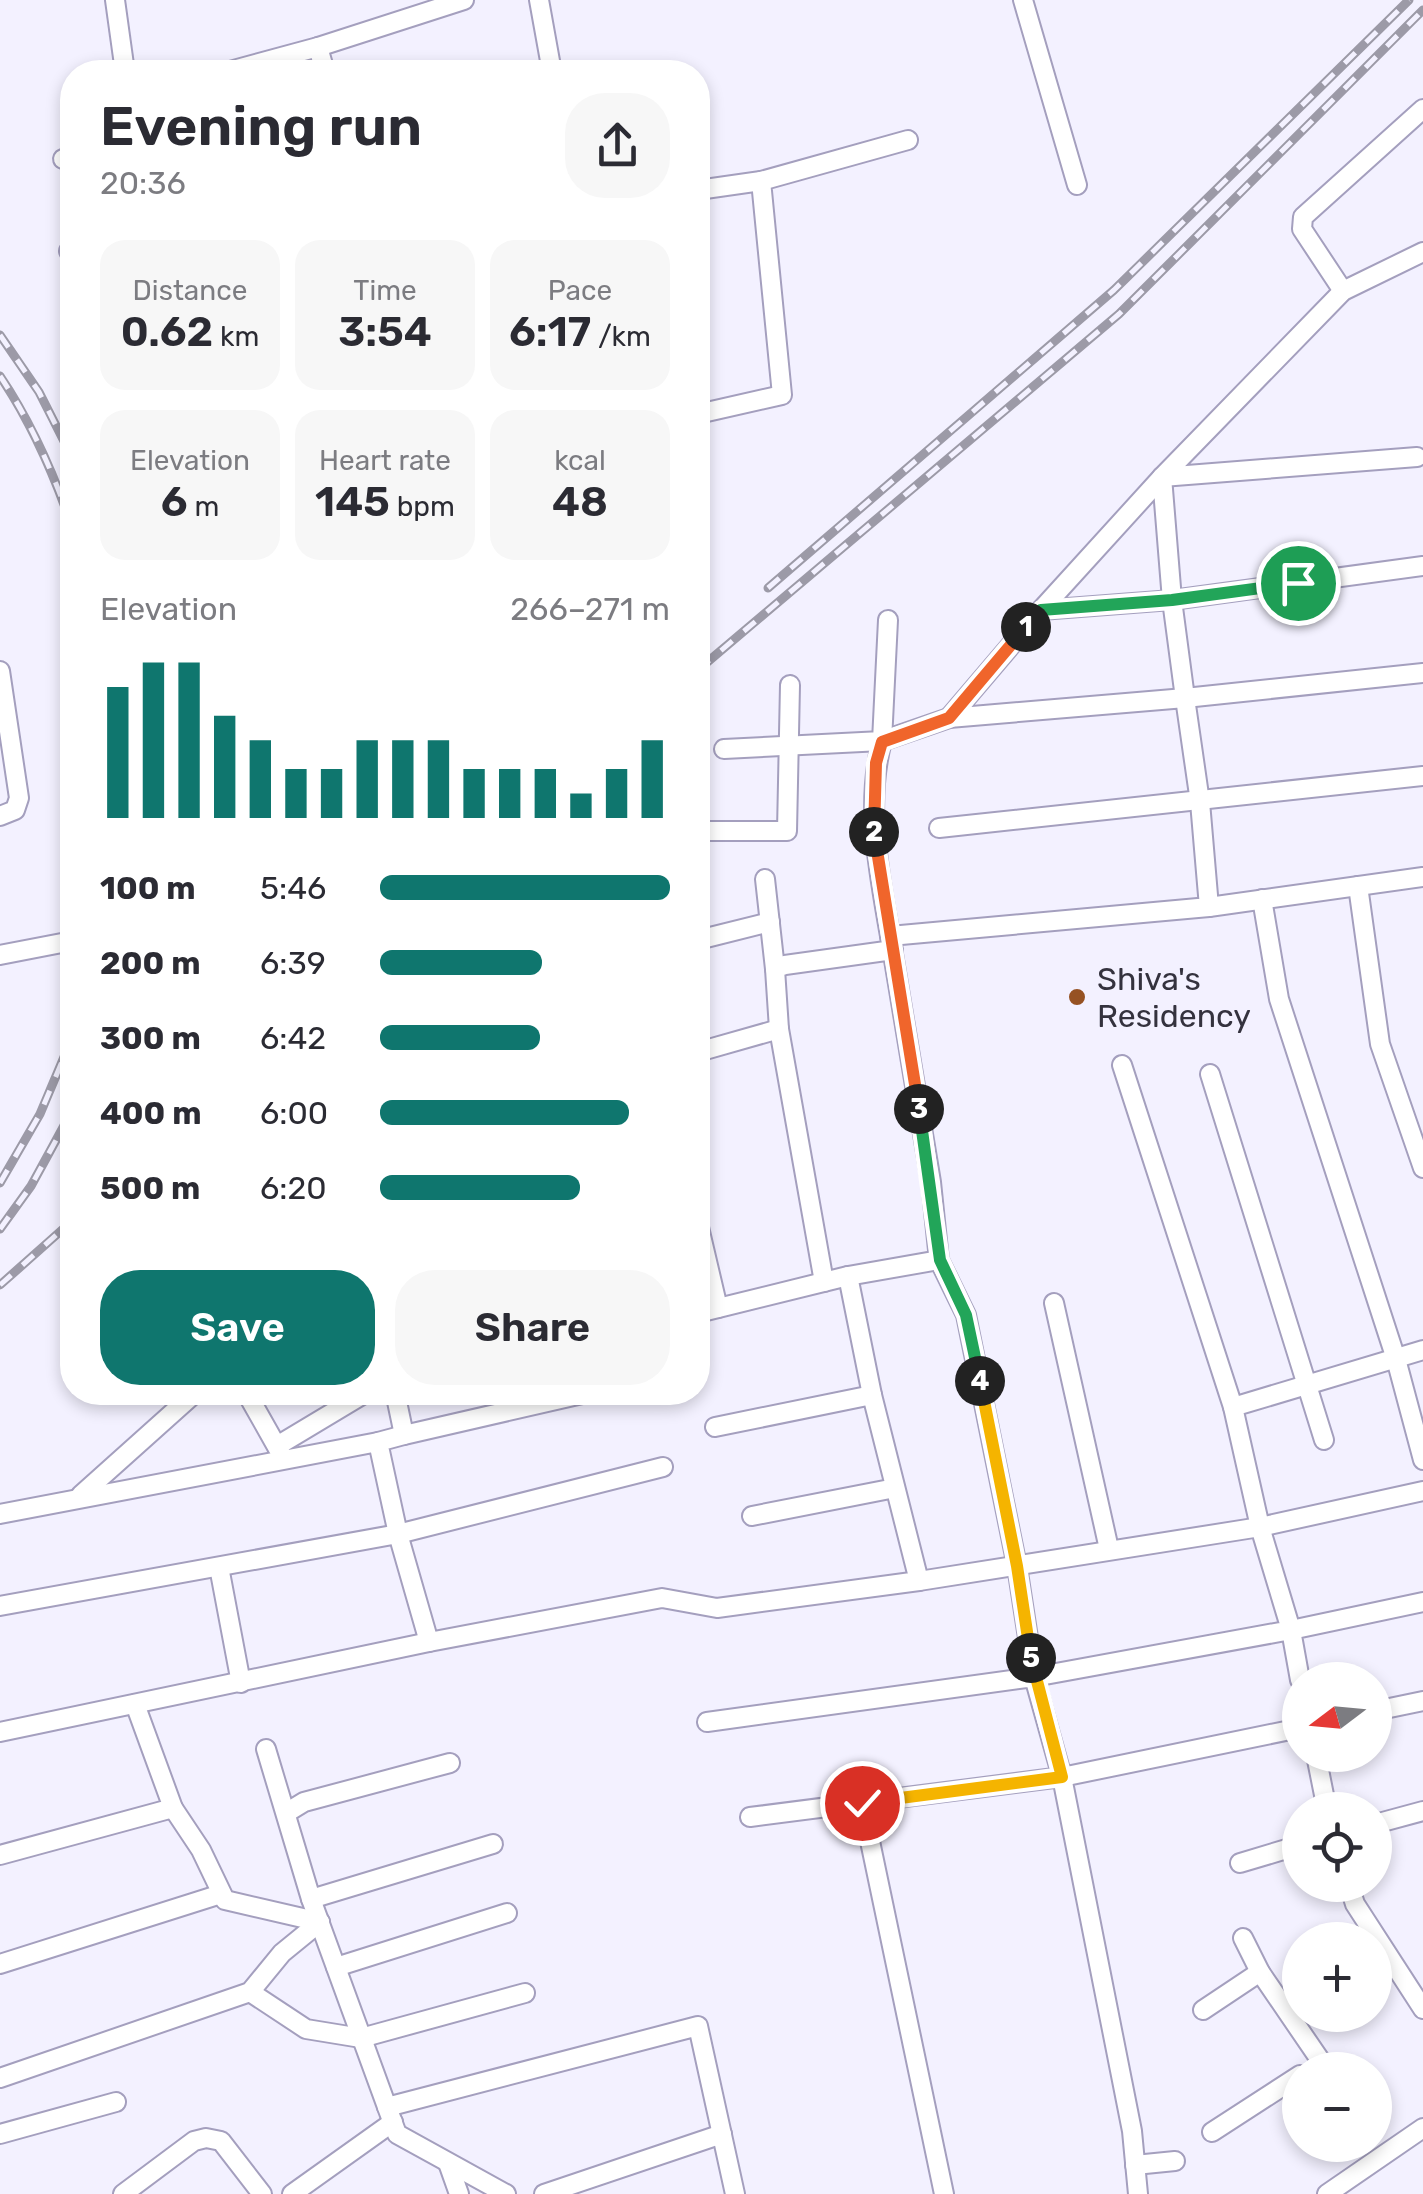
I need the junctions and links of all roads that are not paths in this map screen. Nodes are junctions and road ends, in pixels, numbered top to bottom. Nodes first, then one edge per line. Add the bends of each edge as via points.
1 (116, 0) edge
2 (464, 0) edge
3 (539, 0) edge
4 (1023, 0) edge
5 (318, 47) junction
6 (124, 60) edge
7 (270, 60) edge
8 (322, 60) edge
9 (550, 60) edge
10 (1423, 109) edge
11 (908, 140) dead end
12 (762, 181) junction
13 (1077, 185) dead end
14 (710, 188) edge
15 (1423, 252) edge
16 (1343, 290) junction
17 (710, 411) edge
18 (1418, 457) dead end
19 (1162, 477) junction
20 (1423, 566) edge
21 (1172, 600) junction
22 (1041, 610) junction
23 (888, 620) dead end
24 (0, 671) edge
25 (1423, 673) edge
26 (790, 685) dead end
27 (1185, 698) junction
28 (3, 709) edge
29 (949, 718) junction
30 (882, 742) junction
31 (788, 746) junction
32 (724, 748) dead end
33 (1423, 776) edge
34 (1200, 802) junction
35 (0, 816) edge
36 (940, 828) dead end
37 (710, 831) edge
38 (1423, 877) edge
39 (765, 879) dead end
40 (1358, 886) junction
41 (1262, 900) junction
42 (1209, 906) junction
43 (770, 922) junction
44 (710, 937) edge
45 (60, 943) edge
46 (891, 943) junction
47 (0, 955) edge
48 (775, 969) junction
49 (779, 1029) junction
50 (710, 1049) edge
51 (1122, 1065) dead end
52 (1210, 1074) dead end
53 (1423, 1168) edge
54 (940, 1260) junction
55 (710, 1274) edge
56 (848, 1276) junction
57 (824, 1282) junction
58 (1054, 1303) dead end
59 (718, 1308) junction
60 (710, 1310) edge
61 (1423, 1350) edge
62 (1396, 1359) junction
63 (1307, 1385) junction
64 (872, 1395) junction
65 (182, 1405) edge
66 (253, 1405) edge
67 (347, 1405) edge
68 (398, 1405) edge
69 (500, 1405) edge
70 (1233, 1407) junction
71 (715, 1426) dead end
72 (404, 1435) junction
73 (1324, 1440) dead end
74 (378, 1442) junction
75 (280, 1452) junction
76 (1423, 1460) edge
77 (664, 1467) dead end
78 (896, 1488) junction
79 (1423, 1491) edge
80 (78, 1498) junction
81 (0, 1514) edge
82 (752, 1516) dead end
83 (1260, 1527) junction
84 (398, 1534) junction
85 (1109, 1549) junction
86 (218, 1566) junction
87 (1017, 1566) junction
88 (919, 1581) junction
89 (1423, 1602) edge
90 (0, 1606) edge
91 (1290, 1630) junction
92 (429, 1642) junction
93 (1296, 1662) edge
94 (1034, 1677) junction
95 (241, 1683) junction
96 (1423, 1701) edge
97 (135, 1704) junction
98 (1392, 1708) edge
99 (707, 1722) dead end
100 (0, 1732) edge
101 (1282, 1732) edge
102 (266, 1748) dead end
103 (450, 1763) dead end
104 (1062, 1777) junction
105 (862, 1803) junction
106 (172, 1808) junction
107 (1423, 1811) edge
108 (286, 1813) junction
109 (750, 1818) dead end
110 (1392, 1819) edge
111 (492, 1844) dead end
112 (1282, 1851) edge
113 (0, 1856) edge
114 (1240, 1864) dead end
115 (220, 1894) junction
116 (311, 1899) junction
117 (1355, 1902) edge
118 (507, 1913) dead end
119 (320, 1922) junction
120 (1243, 1938) dead end
121 (0, 1964) edge
122 (336, 1967) junction
123 (1260, 1972) junction
124 (250, 1992) junction
125 (526, 1993) dead end
126 (1422, 2004) edge
127 (1203, 2010) dead end
128 (361, 2038) junction
129 (1309, 2052) edge
130 (0, 2078) edge
131 (1282, 2086) edge
132 (116, 2102) dead end
133 (390, 2115) junction
134 (1423, 2128) edge
135 (1212, 2132) dead end
136 (0, 2134) edge
137 (722, 2134) junction
138 (1392, 2142) edge
139 (1175, 2161) dead end
140 (448, 2162) junction
141 (1363, 2162) edge
142 (1135, 2166) junction
143 (123, 2194) edge
144 (262, 2194) edge
145 (292, 2194) edge
146 (459, 2194) edge
147 (506, 2194) edge
148 (544, 2194) edge
149 (735, 2194) edge
150 (944, 2194) edge
151 (1138, 2194) edge
152 (1327, 2194) edge

1 - 6 street
2 - 5 street
3 - 9 street
4 - 13 street
5 - 7 street
5 - 8 street
10 - 16 street via 1303,217 1302,229
11 - 12 street
12 - 14 street
12 - 17 street via 782,395
15 - 16 street
16 - 19 street
18 - 19 street
19 - 21 street
19 - 22 street
20 - 21 street
21 - 22 street
21 - 27 street
22 - 29 street
23 - 30 street
24 - 28 street
25 - 27 street
26 - 31 street
27 - 29 street
27 - 34 street
28 - 35 street via 19,798 15,810
29 - 30 street
30 - 31 street
30 - 46 street via 874,838
31 - 32 street
31 - 37 street via 787,831
33 - 34 street
34 - 36 street
34 - 42 street
38 - 40 street
39 - 43 street
40 - 41 street
40 - 53 street via 1380,1044
41 - 42 street
41 - 62 street via 1279,999
42 - 46 street
43 - 44 street
43 - 48 street
45 - 47 street
46 - 48 street
46 - 54 street
48 - 49 street
49 - 50 street
49 - 57 street
51 - 70 street
52 - 63 street
54 - 56 street
54 - 87 street via 966,1315
55 - 59 street
56 - 57 street
56 - 64 street
57 - 59 street
58 - 85 street
59 - 60 street
61 - 62 street
62 - 63 street
62 - 76 street
63 - 70 street
63 - 73 street
64 - 71 street
64 - 78 street
65 - 80 street
66 - 75 street
67 - 75 street
68 - 72 street
69 - 72 street
70 - 83 street
72 - 74 street
74 - 75 street
74 - 84 street
75 - 80 street
77 - 84 street
78 - 82 street
78 - 88 street
79 - 83 street
80 - 81 street
83 - 85 street
83 - 91 street
84 - 86 street
84 - 92 street
85 - 87 street
86 - 90 street
86 - 95 street
87 - 88 street
87 - 94 street
88 - 92 street via 717,1608 662,1598
89 - 91 street
91 - 93 street
91 - 94 street
92 - 95 street
94 - 99 street
94 - 104 street
95 - 97 street
96 - 98 street
97 - 100 street
97 - 106 street
101 - 104 street
102 - 108 street
103 - 108 street via 304,1802
104 - 105 street
104 - 142 street
105 - 109 street
105 - 150 street
106 - 113 street
106 - 115 street
107 - 110 street
108 - 116 street
111 - 116 street
112 - 114 street
115 - 119 street via 229,1902
115 - 121 street
116 - 119 street
117 - 126 street
118 - 122 street
119 - 122 street
119 - 124 street via 282,1952
120 - 123 street
122 - 128 street
123 - 127 street
123 - 129 street
124 - 128 street via 306,2029
124 - 130 street
125 - 128 street
128 - 133 street
131 - 135 street
132 - 136 street
133 - 137 street via 698,2026
133 - 140 street via 396,2134
133 - 145 street
134 - 138 street
137 - 148 street
137 - 149 street
139 - 142 street
140 - 146 street
140 - 147 street
141 - 152 street
142 - 151 street
143 - 144 street via 206,2138 222,2141

